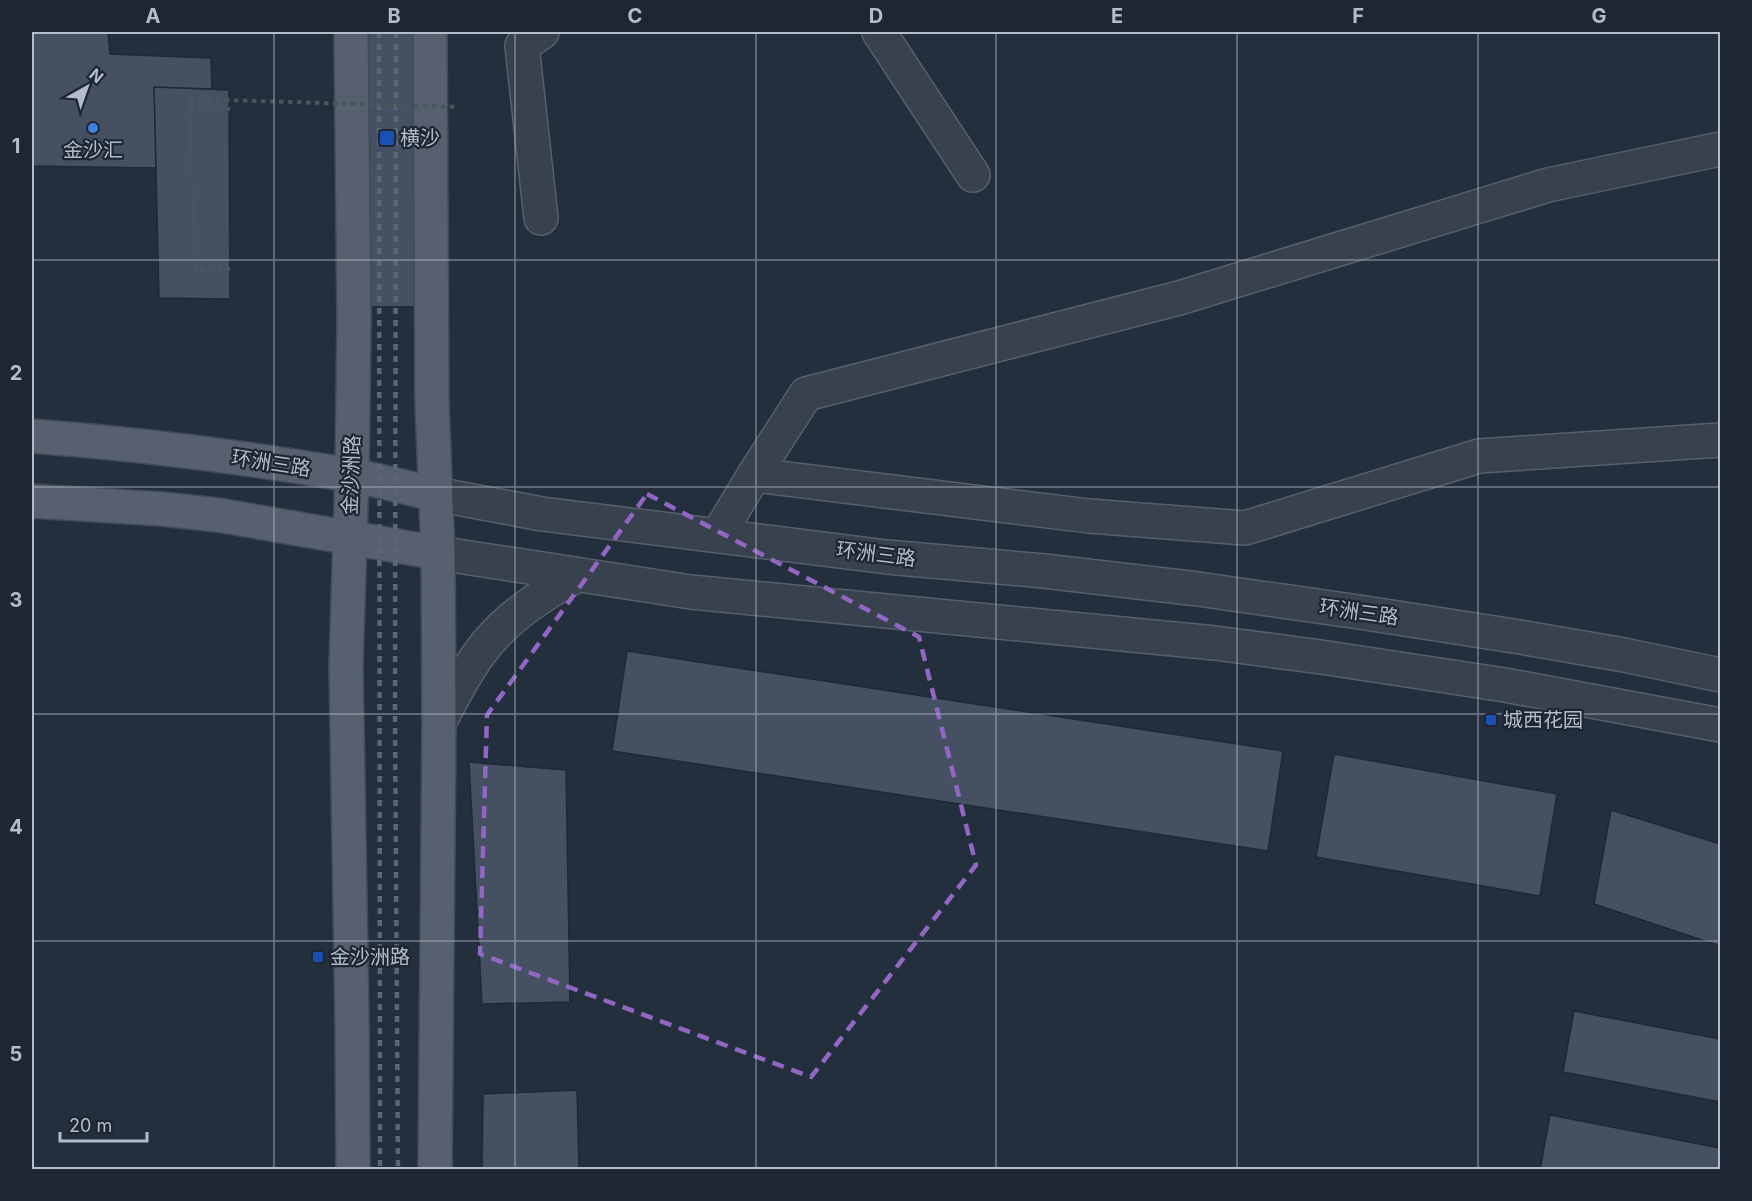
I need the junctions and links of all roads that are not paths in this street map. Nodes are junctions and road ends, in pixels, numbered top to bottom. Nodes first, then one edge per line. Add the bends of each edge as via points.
1 (351, 32) edge
2 (430, 32) edge
3 (542, 32) edge
4 (879, 32) edge
5 (1720, 149) edge
6 (973, 175) dead end
7 (541, 218) dead end
8 (32, 436) edge
9 (1720, 440) edge
10 (754, 475) junction
11 (352, 476) junction
12 (435, 494) junction
13 (32, 501) edge
14 (718, 535) junction
15 (349, 537) junction
16 (438, 553) junction
17 (577, 575) junction
18 (1720, 675) edge
19 (439, 723) junction
20 (1720, 725) edge
21 (353, 1170) edge
22 (435, 1170) edge

1 - 11 main road, 金沙洲路
2 - 12 main road
3 - 7 street via 522,46
4 - 6 street
5 - 10 street via 1548,185 1179,298 806,394
8 - 11 main road, 环洲三路 via 219,454
9 - 10 street via 1479,456 1245,528 1089,516
10 - 14 street
11 - 12 main road, 环洲三路
11 - 15 main road, 金沙洲路
12 - 14 street, 环洲三路 via 542,514
12 - 16 main road
13 - 15 main road via 162,509
14 - 18 street, 环洲三路 via 1221,592 1520,637
15 - 16 main road
15 - 21 main road, 金沙洲路 via 346,665
16 - 17 street
16 - 19 main road
17 - 19 street via 527,606 486,644
17 - 20 street via 730,596 1297,653 1505,685
19 - 22 main road

